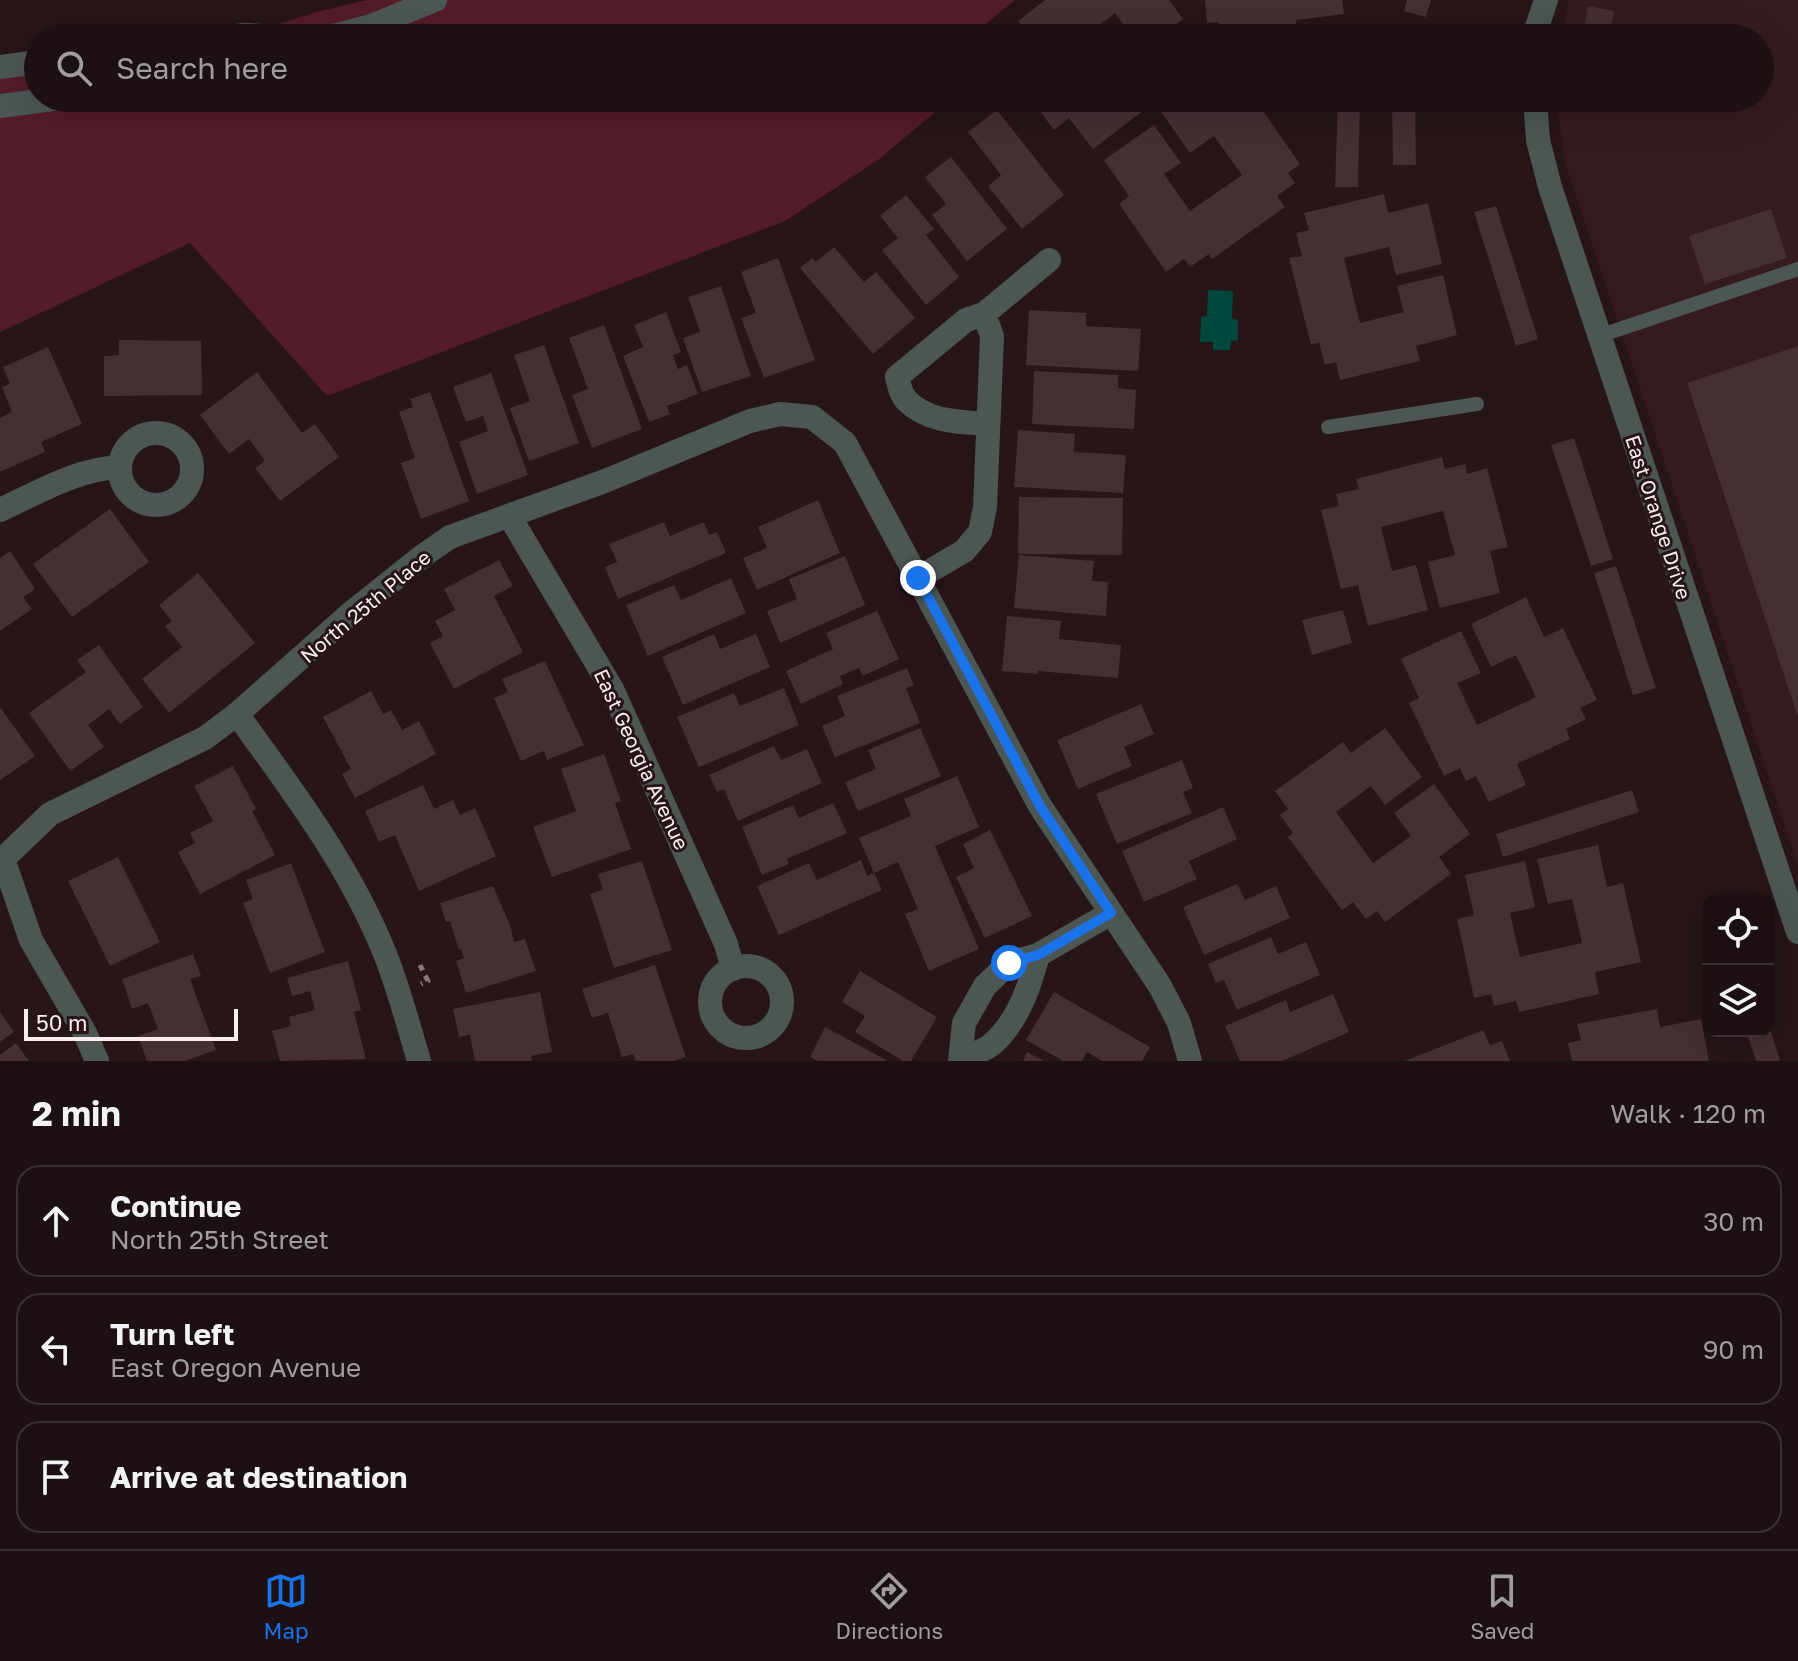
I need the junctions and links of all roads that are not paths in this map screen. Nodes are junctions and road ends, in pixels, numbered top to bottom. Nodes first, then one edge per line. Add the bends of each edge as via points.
1 (435, 0) edge
2 (1546, 0) edge
3 (376, 24) edge
4 (1538, 24) edge
5 (24, 64) edge
6 (0, 67) edge
7 (24, 103) edge
8 (0, 106) edge
9 (1536, 112) edge
10 (1049, 260) dead end
11 (1798, 269) edge
12 (984, 314) junction
13 (1599, 336) junction
14 (1477, 404) dead end
15 (988, 424) junction
16 (1328, 427) dead end
17 (120, 467) dead end
18 (0, 510) edge
19 (510, 517) junction
20 (918, 578) junction
21 (237, 714) junction
22 (1, 859) edge
23 (1111, 913) junction
24 (1798, 932) edge
25 (1038, 955) junction
26 (733, 969) dead end
27 (961, 1060) edge
28 (97, 1061) edge
29 (419, 1061) edge
30 (1190, 1061) edge

1 - 3 street
2 - 4 street
5 - 6 street
7 - 8 street
9 - 13 street, East Orange Drive via 1550,187
10 - 12 street
11 - 13 lane
12 - 15 street via 992,336
12 - 15 street via 966,320 897,377 905,399 926,415
13 - 24 street, East Orange Drive
14 - 16 lane
15 - 20 street via 980,532 964,551
17 - 18 street via 76,474
19 - 20 street, North 25th Place via 750,421 780,414 812,417 845,443
19 - 21 street, North 25th Place via 450,537 424,555
19 - 26 street, East Georgia Avenue via 612,689
20 - 23 street via 1040,806
21 - 22 street, North 25th Place via 205,738 50,814
21 - 29 street via 315,820 345,871 384,950
22 - 28 street via 31,940
23 - 25 street
23 - 30 street via 1160,986
25 - 27 street via 1019,1010 990,1045
25 - 27 street via 1009,963 985,986 964,1023

